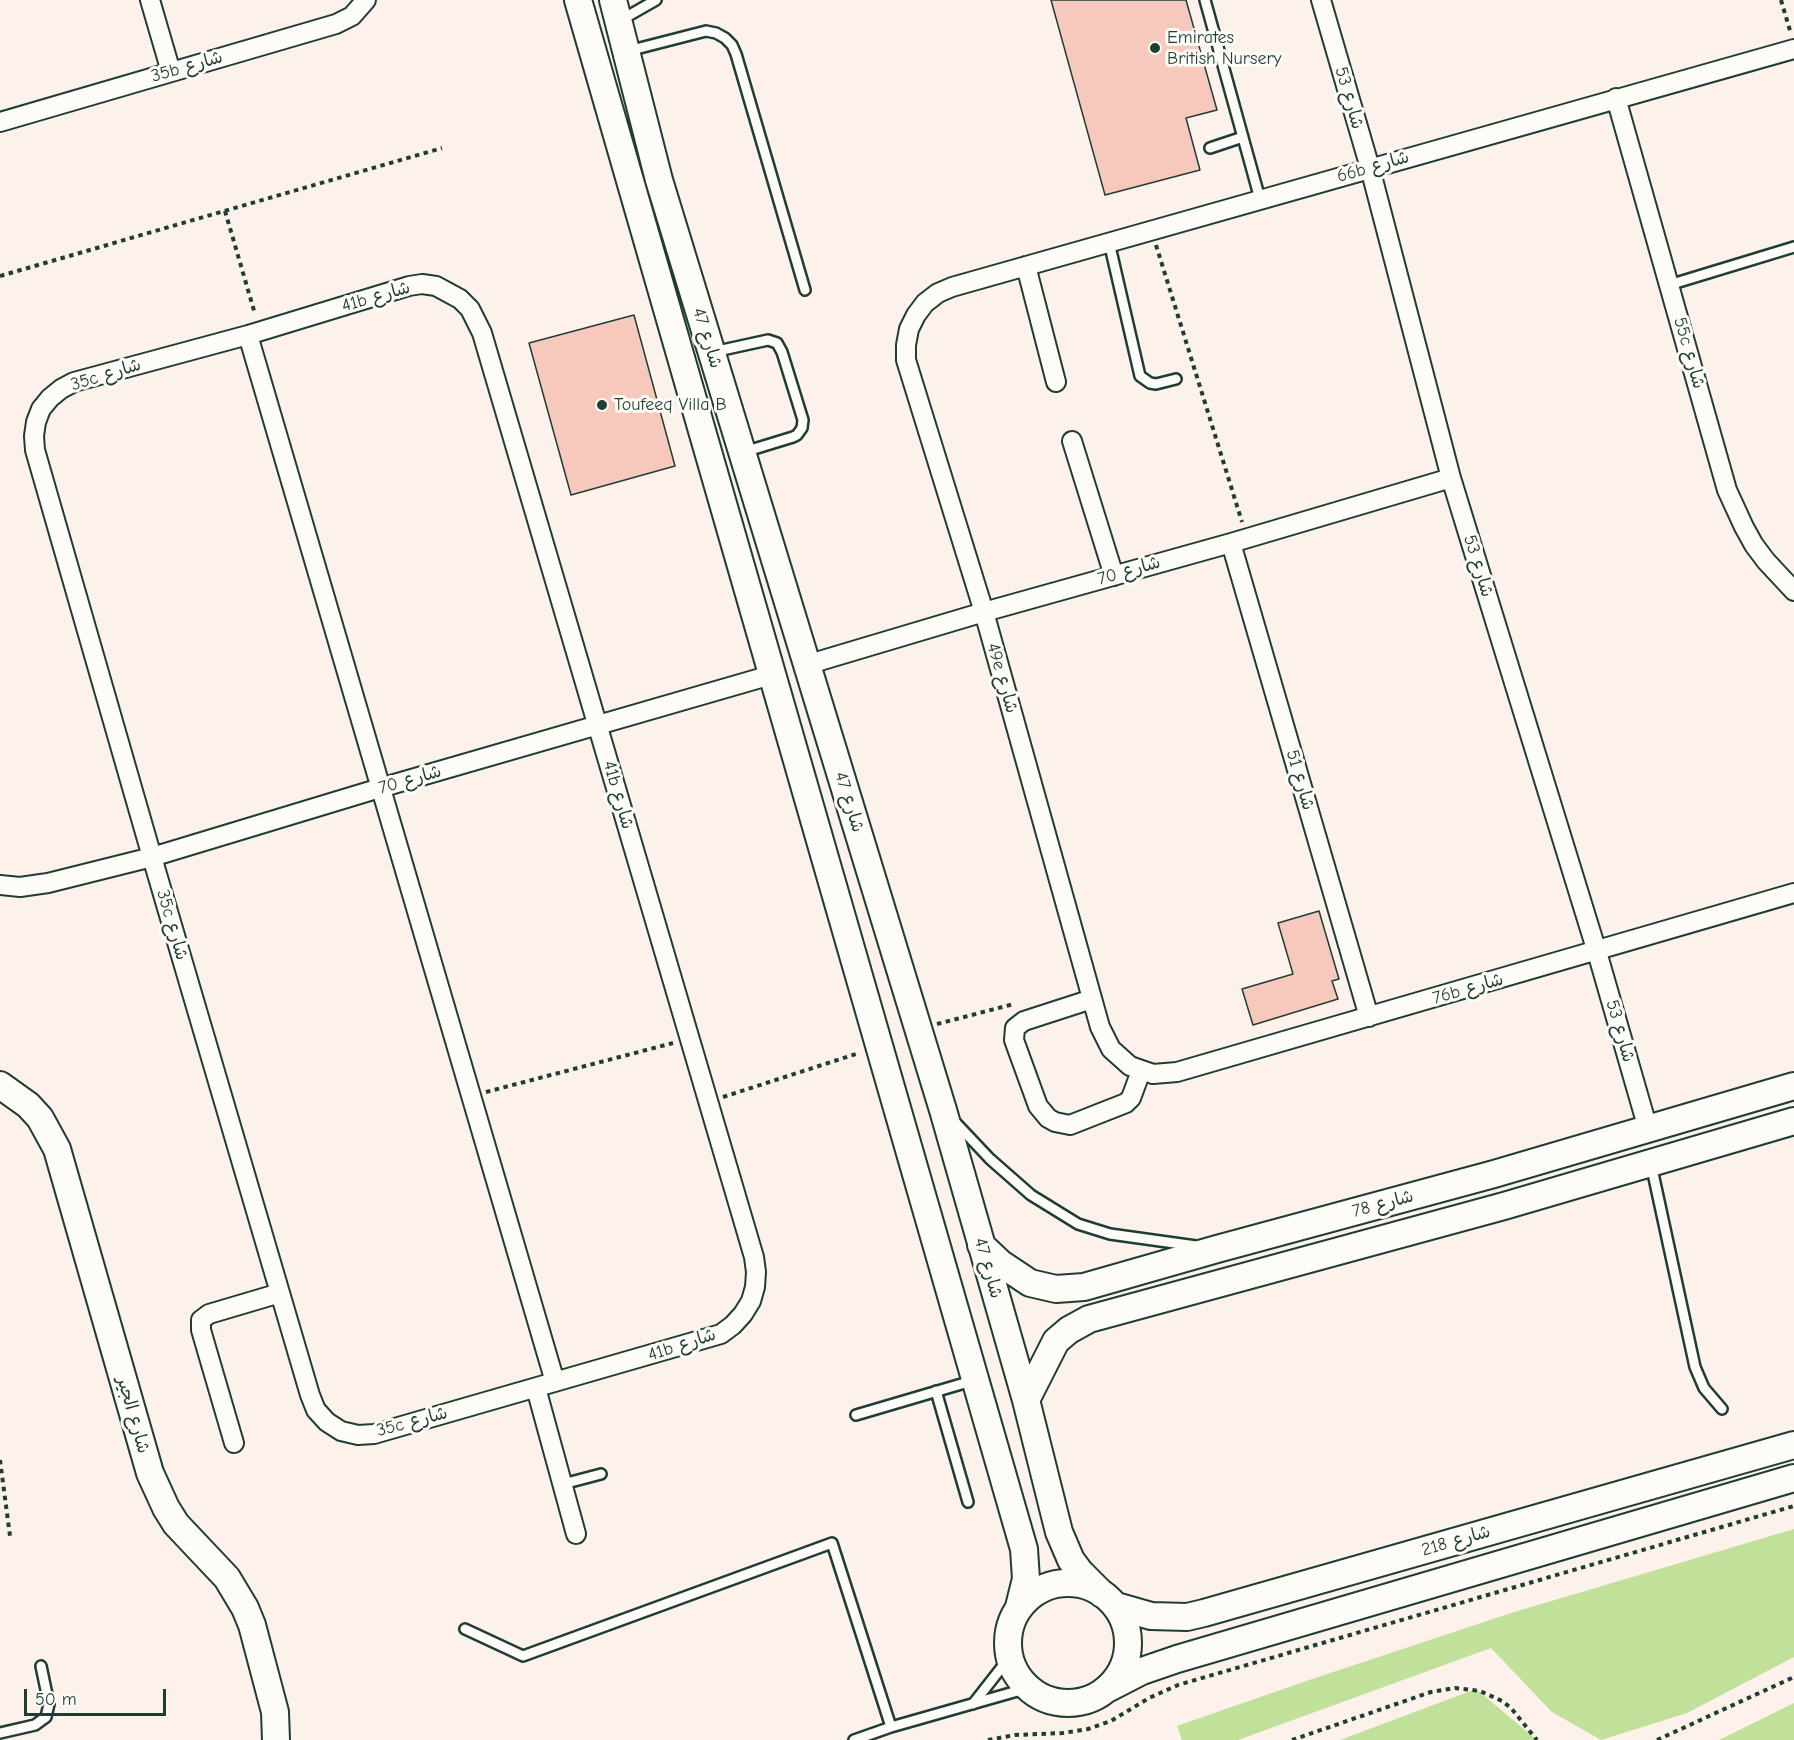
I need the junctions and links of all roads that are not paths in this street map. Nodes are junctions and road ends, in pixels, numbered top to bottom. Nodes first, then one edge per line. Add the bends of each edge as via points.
1 (150, 0) edge
2 (366, 0) edge
3 (579, 0) edge
4 (656, 0) edge
5 (1205, 0) edge
6 (1321, 0) edge
7 (616, 11) edge
8 (1794, 49) edge
9 (626, 51) junction
10 (171, 72) junction
11 (1616, 98) junction
12 (0, 122) edge
13 (617, 136) junction
14 (1243, 137) junction
15 (1210, 148) dead end
16 (1370, 168) junction
17 (658, 180) junction
18 (1260, 199) junction
19 (1109, 242) junction
20 (1794, 246) edge
21 (1026, 266) junction
22 (1669, 285) junction
23 (952, 286) joint
24 (805, 290) dead end
25 (254, 333) junction
26 (711, 353) junction
27 (1176, 379) dead end
28 (1056, 382) dead end
29 (1072, 441) dead end
30 (742, 453) junction
31 (1451, 478) junction
32 (1239, 541) junction
33 (1114, 576) junction
34 (1794, 591) edge
35 (984, 612) junction
36 (806, 665) junction
37 (771, 675) junction
38 (597, 726) junction
39 (380, 788) junction
40 (152, 857) junction
41 (0, 885) edge
42 (1794, 893) edge
43 (1597, 952) junction
44 (1092, 999) junction
45 (1369, 1017) junction
46 (1141, 1071) junction
47 (0, 1085) edge
48 (1782, 1090) edge
49 (943, 1110) junction
50 (1794, 1121) edge
51 (1648, 1129) junction
52 (1703, 1147) junction
53 (1651, 1162) junction
54 (981, 1245) junction
55 (1216, 1249) junction
56 (280, 1293) junction
57 (976, 1380) junction
58 (555, 1382) junction
59 (536, 1388) junction
60 (936, 1391) junction
61 (1026, 1400) junction
62 (1722, 1409) dead end
63 (856, 1415) dead end
64 (234, 1443) dead end
65 (1794, 1445) edge
66 (601, 1473) dead end
67 (1794, 1478) edge
68 (563, 1484) junction
69 (968, 1502) dead end
70 (576, 1534) dead end
71 (1109, 1600) junction
72 (1019, 1607) junction
73 (465, 1629) dead end
74 (1010, 1658) junction
75 (41, 1666) dead end
76 (1028, 1688) junction
77 (1109, 1688) junction
78 (973, 1704) junction
79 (891, 1728) junction
80 (0, 1733) edge
81 (276, 1740) edge
82 (854, 1740) edge

1 - 10 street
2 - 10 street, 35b شارع via 351,16 336,24
3 - 7 street via 605,23
3 - 13 street, شارع 47
4 - 7 lane
5 - 14 lane
6 - 16 street, شارع 53
7 - 9 street, شارع 47
8 - 11 street, 66b شارع
9 - 17 street, شارع 47
9 - 24 lane via 706,31 732,45
10 - 12 street, 35b شارع
11 - 16 street, 66b شارع
11 - 22 street, 55c شارع
13 - 17 street via 627,132 636,135
13 - 37 street, شارع 47
14 - 15 lane
14 - 18 lane
16 - 18 street, 66b شارع
16 - 31 street, شارع 53
17 - 26 street, شارع 47
18 - 19 street, 66b شارع
19 - 21 street, 66b شارع
19 - 27 lane via 1140,376 1156,384
20 - 22 lane
21 - 23 street, 66b شارع
21 - 28 street
22 - 34 street, 55c شارع via 1727,490 1754,545
23 - 35 street, 49e شارع via 932,298 916,315 909,329 906,360
25 - 38 street, 41b شارع via 409,286 436,286 455,295 470,309 482,333
25 - 39 street
25 - 40 street, 35c شارع via 74,382 50,398 36,422 35,450
26 - 30 street, شارع 47
26 - 30 lane via 764,340 777,343 782,352 803,420 802,428 797,435
29 - 33 street
30 - 36 street, شارع 47
31 - 32 street, شارع 70
31 - 43 street, شارع 53
32 - 33 street, شارع 70
32 - 45 street, شارع 51
33 - 35 street, شارع 70
35 - 36 street, شارع 70
35 - 44 street, 49e شارع
36 - 49 street, شارع 47
37 - 38 street, شارع 70
37 - 57 street, شارع 47
38 - 39 street, شارع 70
38 - 58 street, 41b شارع via 754,1257 755,1287 738,1320 720,1334
39 - 40 street, شارع 70
39 - 58 street
40 - 41 street, شارع 70 via 48,883
40 - 56 street, 35c شارع
42 - 43 street, 76b شارع
43 - 45 street, 76b شارع
43 - 51 street, شارع 53
44 - 46 street, 49e شارع via 1111,1049
44 - 46 street via 1024,1021 1015,1028 1014,1040 1038,1106 1048,1118 1070,1125 1126,1103
45 - 46 street, 76b شارع via 1177,1072
47 - 81 street, شارع الجير via 34,1112 57,1149 150,1473 176,1524 227,1578 245,1608 275,1712
48 - 51 street, شارع 78
48 - 52 street via 1772,1110 1720,1130
49 - 54 street, شارع 47
49 - 55 lane via 1030,1195 1078,1224 1110,1234
50 - 52 street, شارع 78
51 - 55 street, شارع 78
52 - 53 street, شارع 78
53 - 61 street, شارع 78 via 1089,1319 1056,1341
53 - 62 lane via 1695,1367 1704,1388
54 - 55 street, شارع 78 via 1030,1282 1056,1289 1084,1287
54 - 61 street, شارع 47
56 - 59 street, 35c شارع via 309,1395 316,1410 341,1431 374,1434
56 - 64 street via 209,1314 201,1320
57 - 60 lane
57 - 72 street, شارع 47 via 1024,1549 1026,1578
58 - 59 street, 35c شارع
59 - 68 street
60 - 63 lane
60 - 69 lane
61 - 71 street, شارع 47 via 1059,1532 1080,1572
65 - 71 street, شارع 218 via 1187,1617 1133,1612
66 - 68 lane
67 - 77 street via 1168,1662
68 - 70 street
71 - 72 street via 1078,1584 1052,1585
71 - 77 street via 1125,1622 1128,1640 1127,1658
72 - 74 street via 1011,1623
73 - 79 lane via 523,1656 832,1543
74 - 76 street via 1016,1675
74 - 78 lane
75 - 80 lane via 49,1704 46,1717 34,1725
76 - 77 street via 1042,1698 1077,1704
76 - 78 lane
78 - 79 lane
79 - 82 lane

